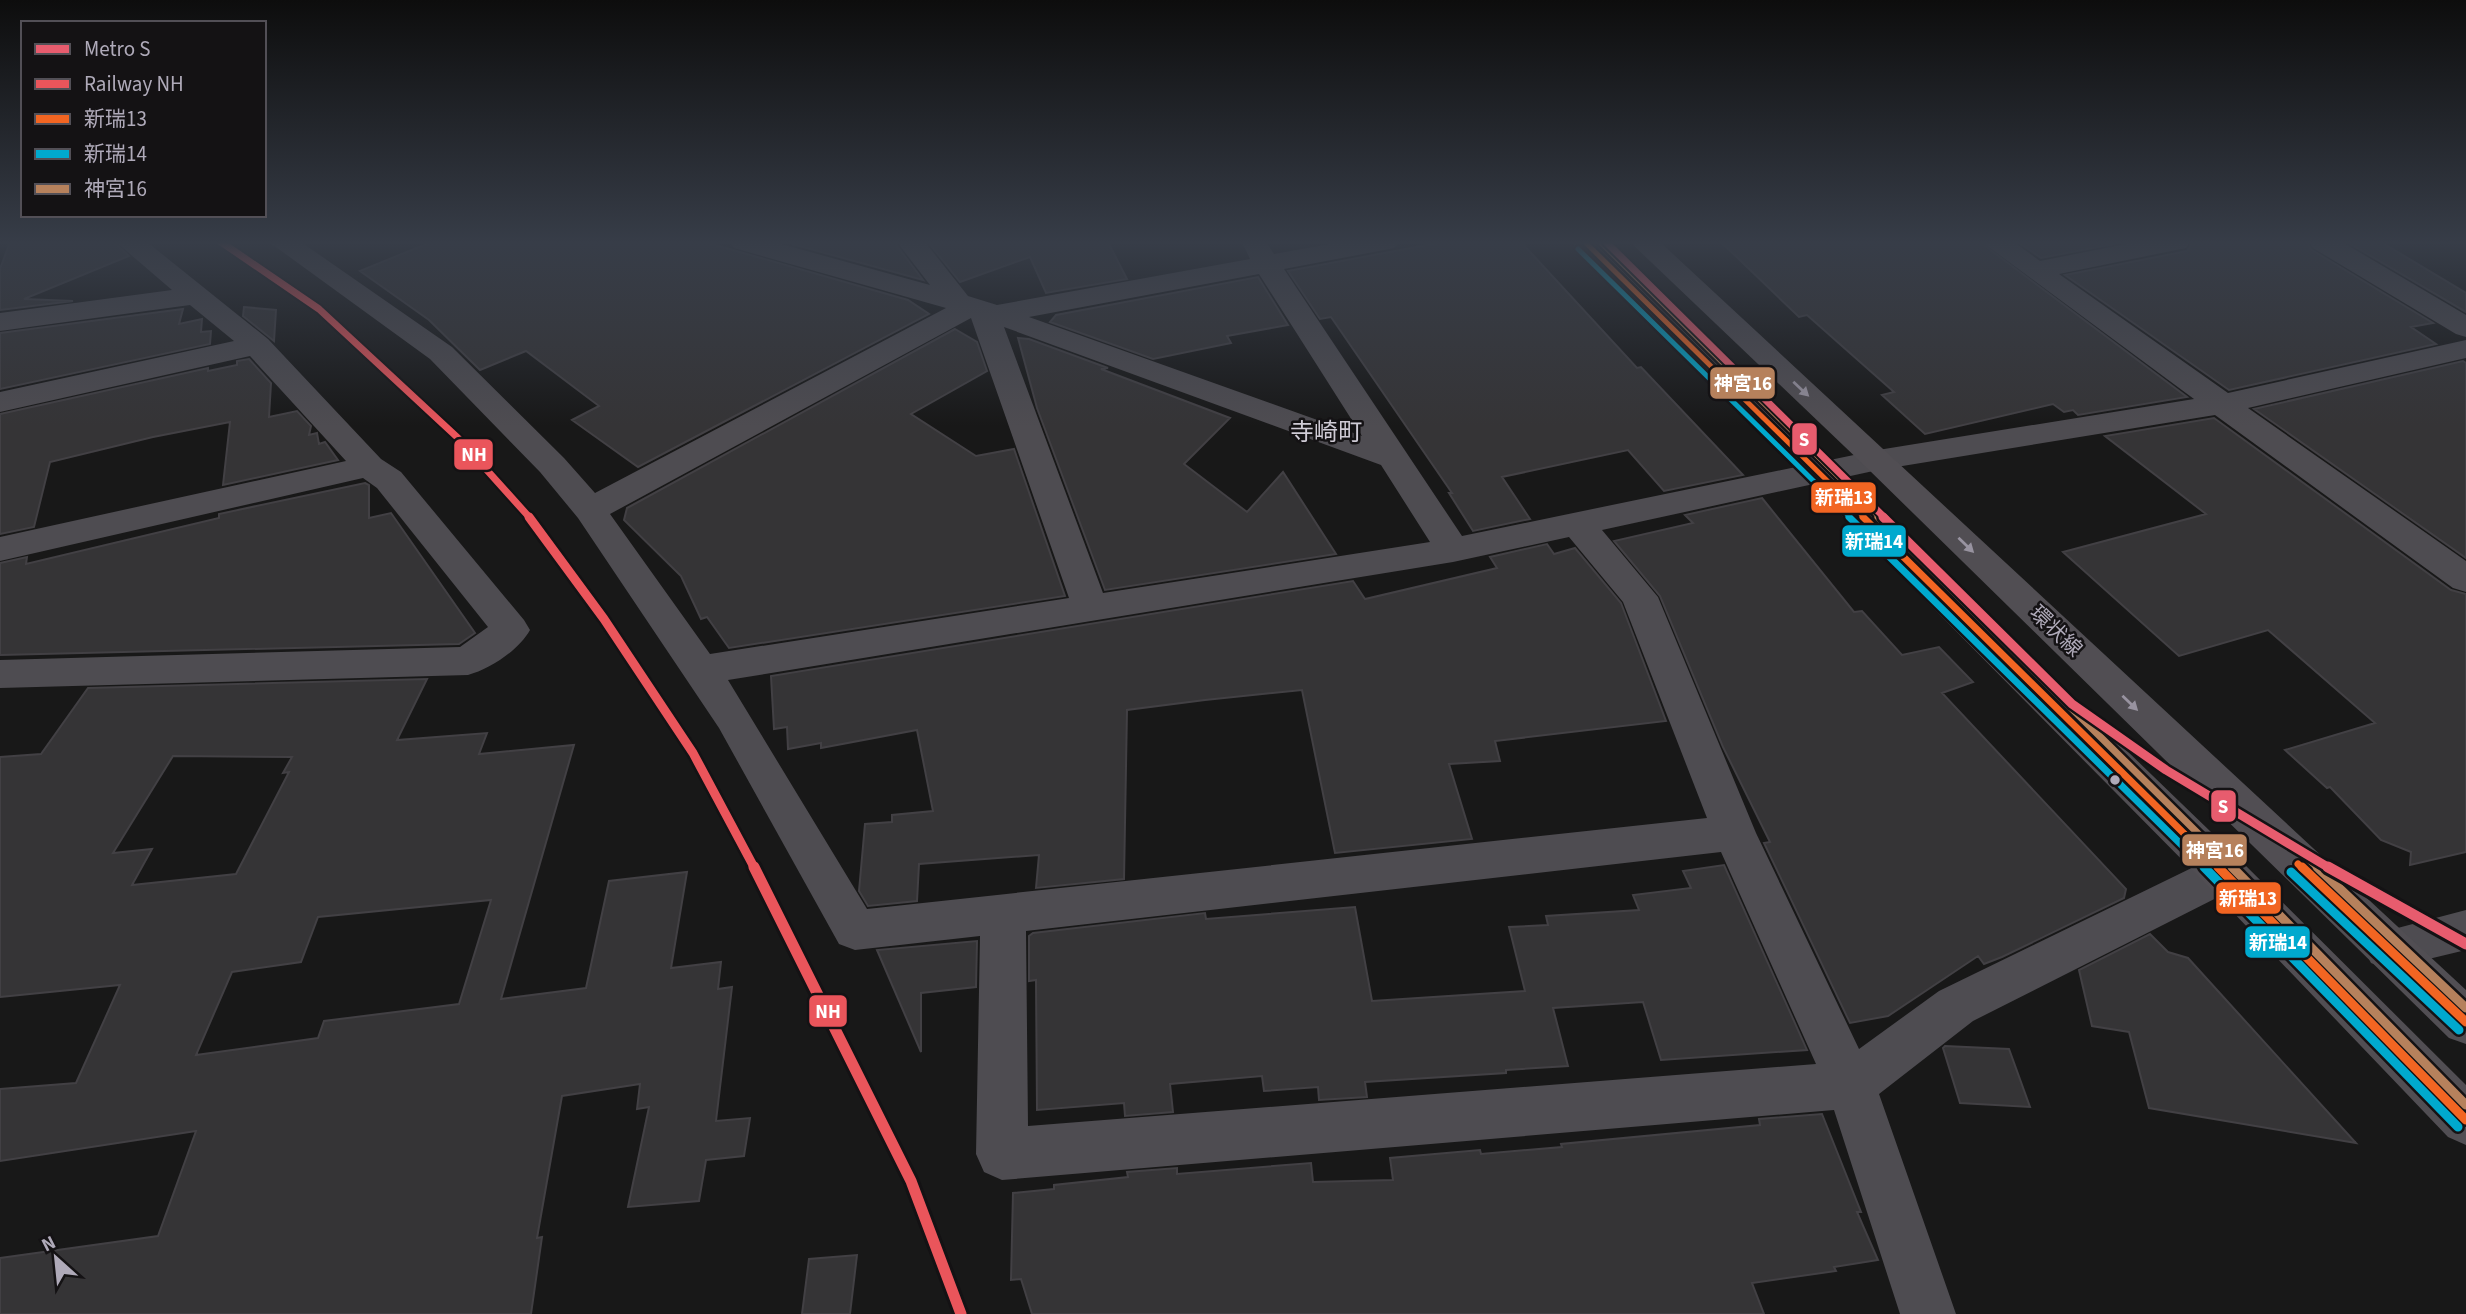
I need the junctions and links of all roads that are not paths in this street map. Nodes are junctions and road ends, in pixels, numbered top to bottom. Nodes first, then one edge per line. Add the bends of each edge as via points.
1 (140, 303) edge
2 (204, 303) edge
3 (370, 303) edge
4 (960, 303) edge
5 (972, 303) edge
6 (1001, 303) edge
7 (1293, 303) edge
8 (1648, 303) edge
9 (1710, 303) edge
10 (2081, 303) edge
11 (2425, 303) edge
12 (977, 308) junction
13 (0, 322) edge
14 (2466, 328) edge
15 (257, 345) junction
16 (2466, 349) edge
17 (0, 402) edge
18 (2222, 404) junction
19 (1390, 457) junction
20 (1878, 460) junction
21 (369, 466) junction
22 (1820, 472) junction
23 (590, 510) junction
24 (1577, 524) junction
25 (0, 549) edge
26 (1453, 550) junction
27 (2466, 579) edge
28 (1091, 609) junction
29 (700, 670) junction
30 (0, 674) edge
31 (1734, 833) junction
32 (2224, 873) junction
33 (1003, 912) junction
34 (2466, 930) edge
35 (2387, 949) junction
36 (2466, 1022) edge
37 (1851, 1085) junction
38 (2466, 1120) edge
39 (1928, 1314) edge

1 - 13 street
2 - 15 street
3 - 23 street via 441,353
4 - 12 street
5 - 12 street
6 - 12 street
7 - 19 street
8 - 22 main road
9 -> 20 main road, 環状線
10 - 18 street
11 - 14 street
12 - 19 street
12 - 23 street
12 - 28 street
15 - 17 street
15 - 21 street
16 - 18 street
18 - 20 street
18 - 27 street
19 - 26 street
20 - 22 street
20 -> 35 main road, 環状線
21 - 25 street
21 - 30 street via 389,480 511,630 468,661
22 - 24 street
22 - 32 main road
23 - 29 street
24 - 26 street
24 - 31 street via 1640,597
26 - 28 street
28 - 29 street
29 - 33 street via 733,717 855,930
31 - 33 street
31 - 37 street
32 - 37 street via 1956,1006
32 - 38 main road
33 - 37 street via 1002,1154
34 - 35 street
35 - 36 main road, 環状線
37 - 39 street

